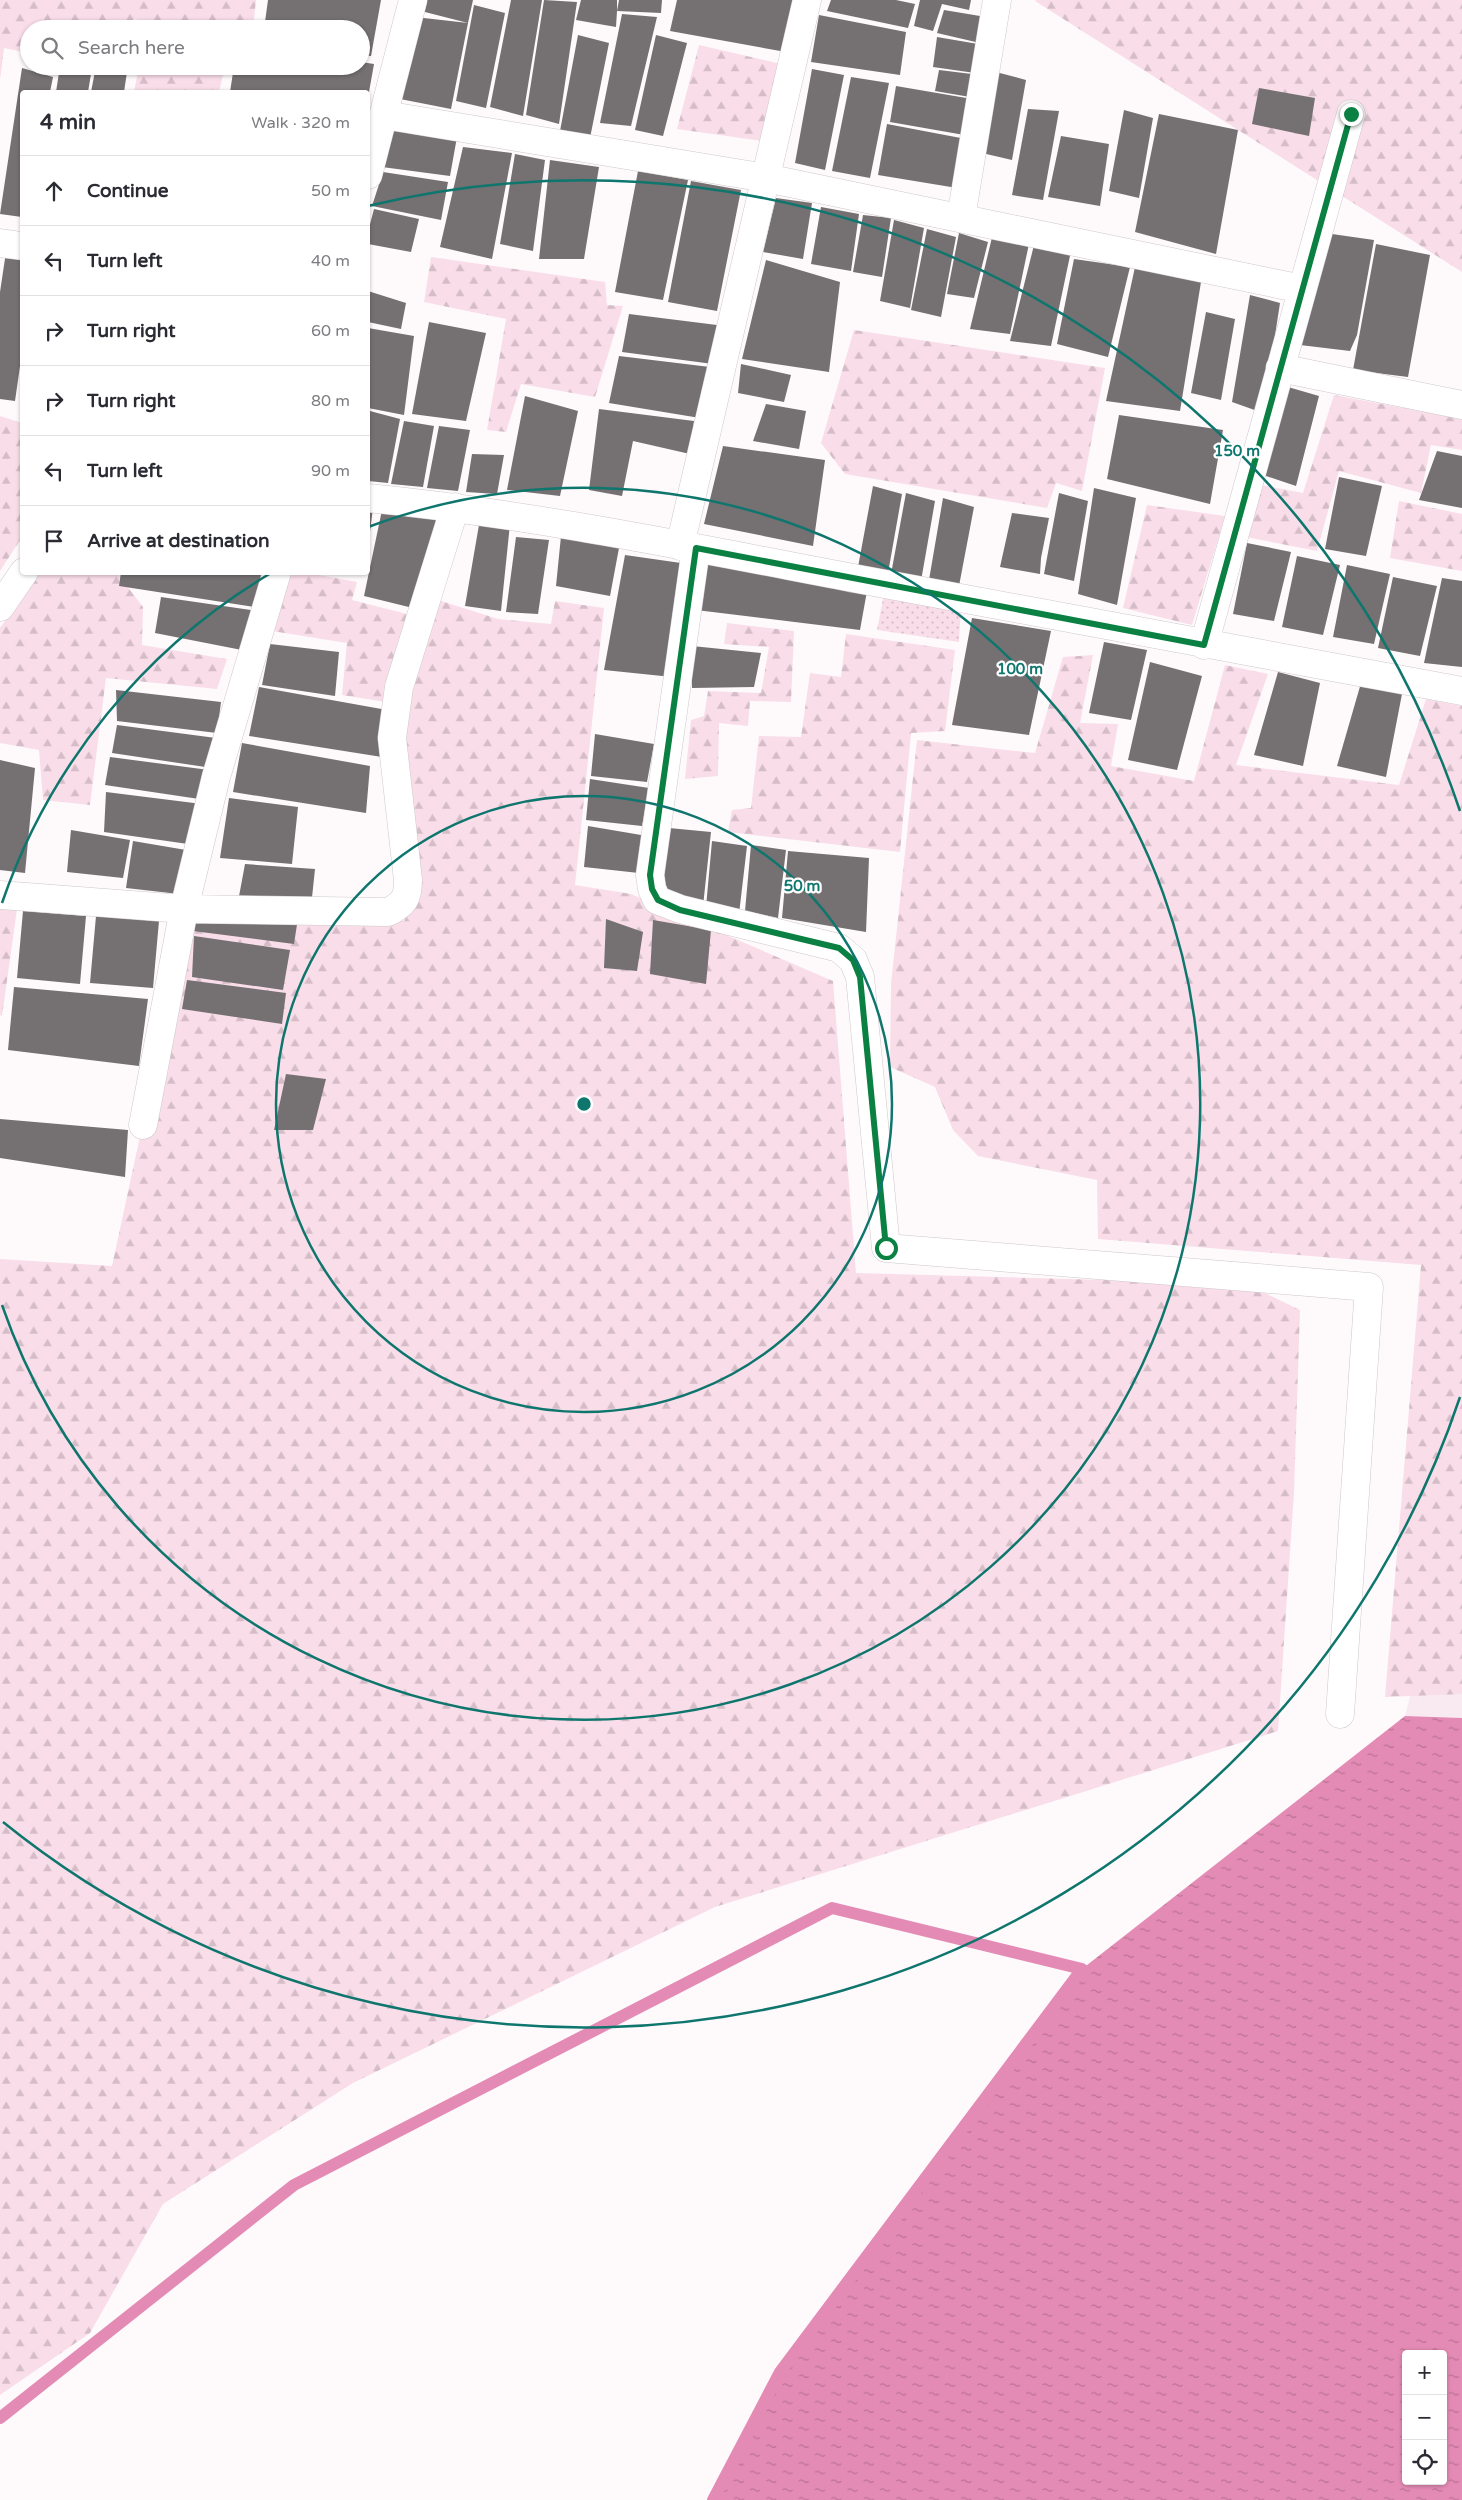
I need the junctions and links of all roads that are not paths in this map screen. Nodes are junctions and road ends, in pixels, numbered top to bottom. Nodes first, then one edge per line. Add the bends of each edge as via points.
1 (413, 0) edge
2 (807, 0) edge
3 (997, 0) edge
4 (1351, 114) dead end
5 (384, 115) junction
6 (370, 168) edge
7 (766, 178) junction
8 (962, 218) junction
9 (0, 243) edge
10 (20, 246) edge
11 (1302, 289) junction
12 (1280, 368) junction
13 (1462, 405) edge
14 (370, 498) edge
15 (456, 507) junction
16 (688, 547) junction
17 (22, 575) edge
18 (276, 575) edge
19 (0, 608) edge
20 (1204, 645) junction
21 (1462, 691) edge
22 (0, 895) edge
23 (184, 909) junction
24 (143, 1126) dead end
25 (1340, 1714) dead end

1 - 5 street
2 - 7 street
3 - 8 street
4 - 11 street
5 - 6 street
5 - 7 street
7 - 8 street
7 - 16 street
8 - 11 street
9 - 10 street
11 - 12 street
12 - 13 street
12 - 20 street
14 - 15 street
15 - 16 street
15 - 23 street via 394,710 392,738 408,896 400,906 388,912
16 - 20 street
16 - 25 street via 650,875 652,889 658,900 680,910 839,948 853,960 860,977 886,1248 1369,1287
17 - 19 street
18 - 23 street via 216,777
20 - 21 street
22 - 23 street
23 - 24 street

